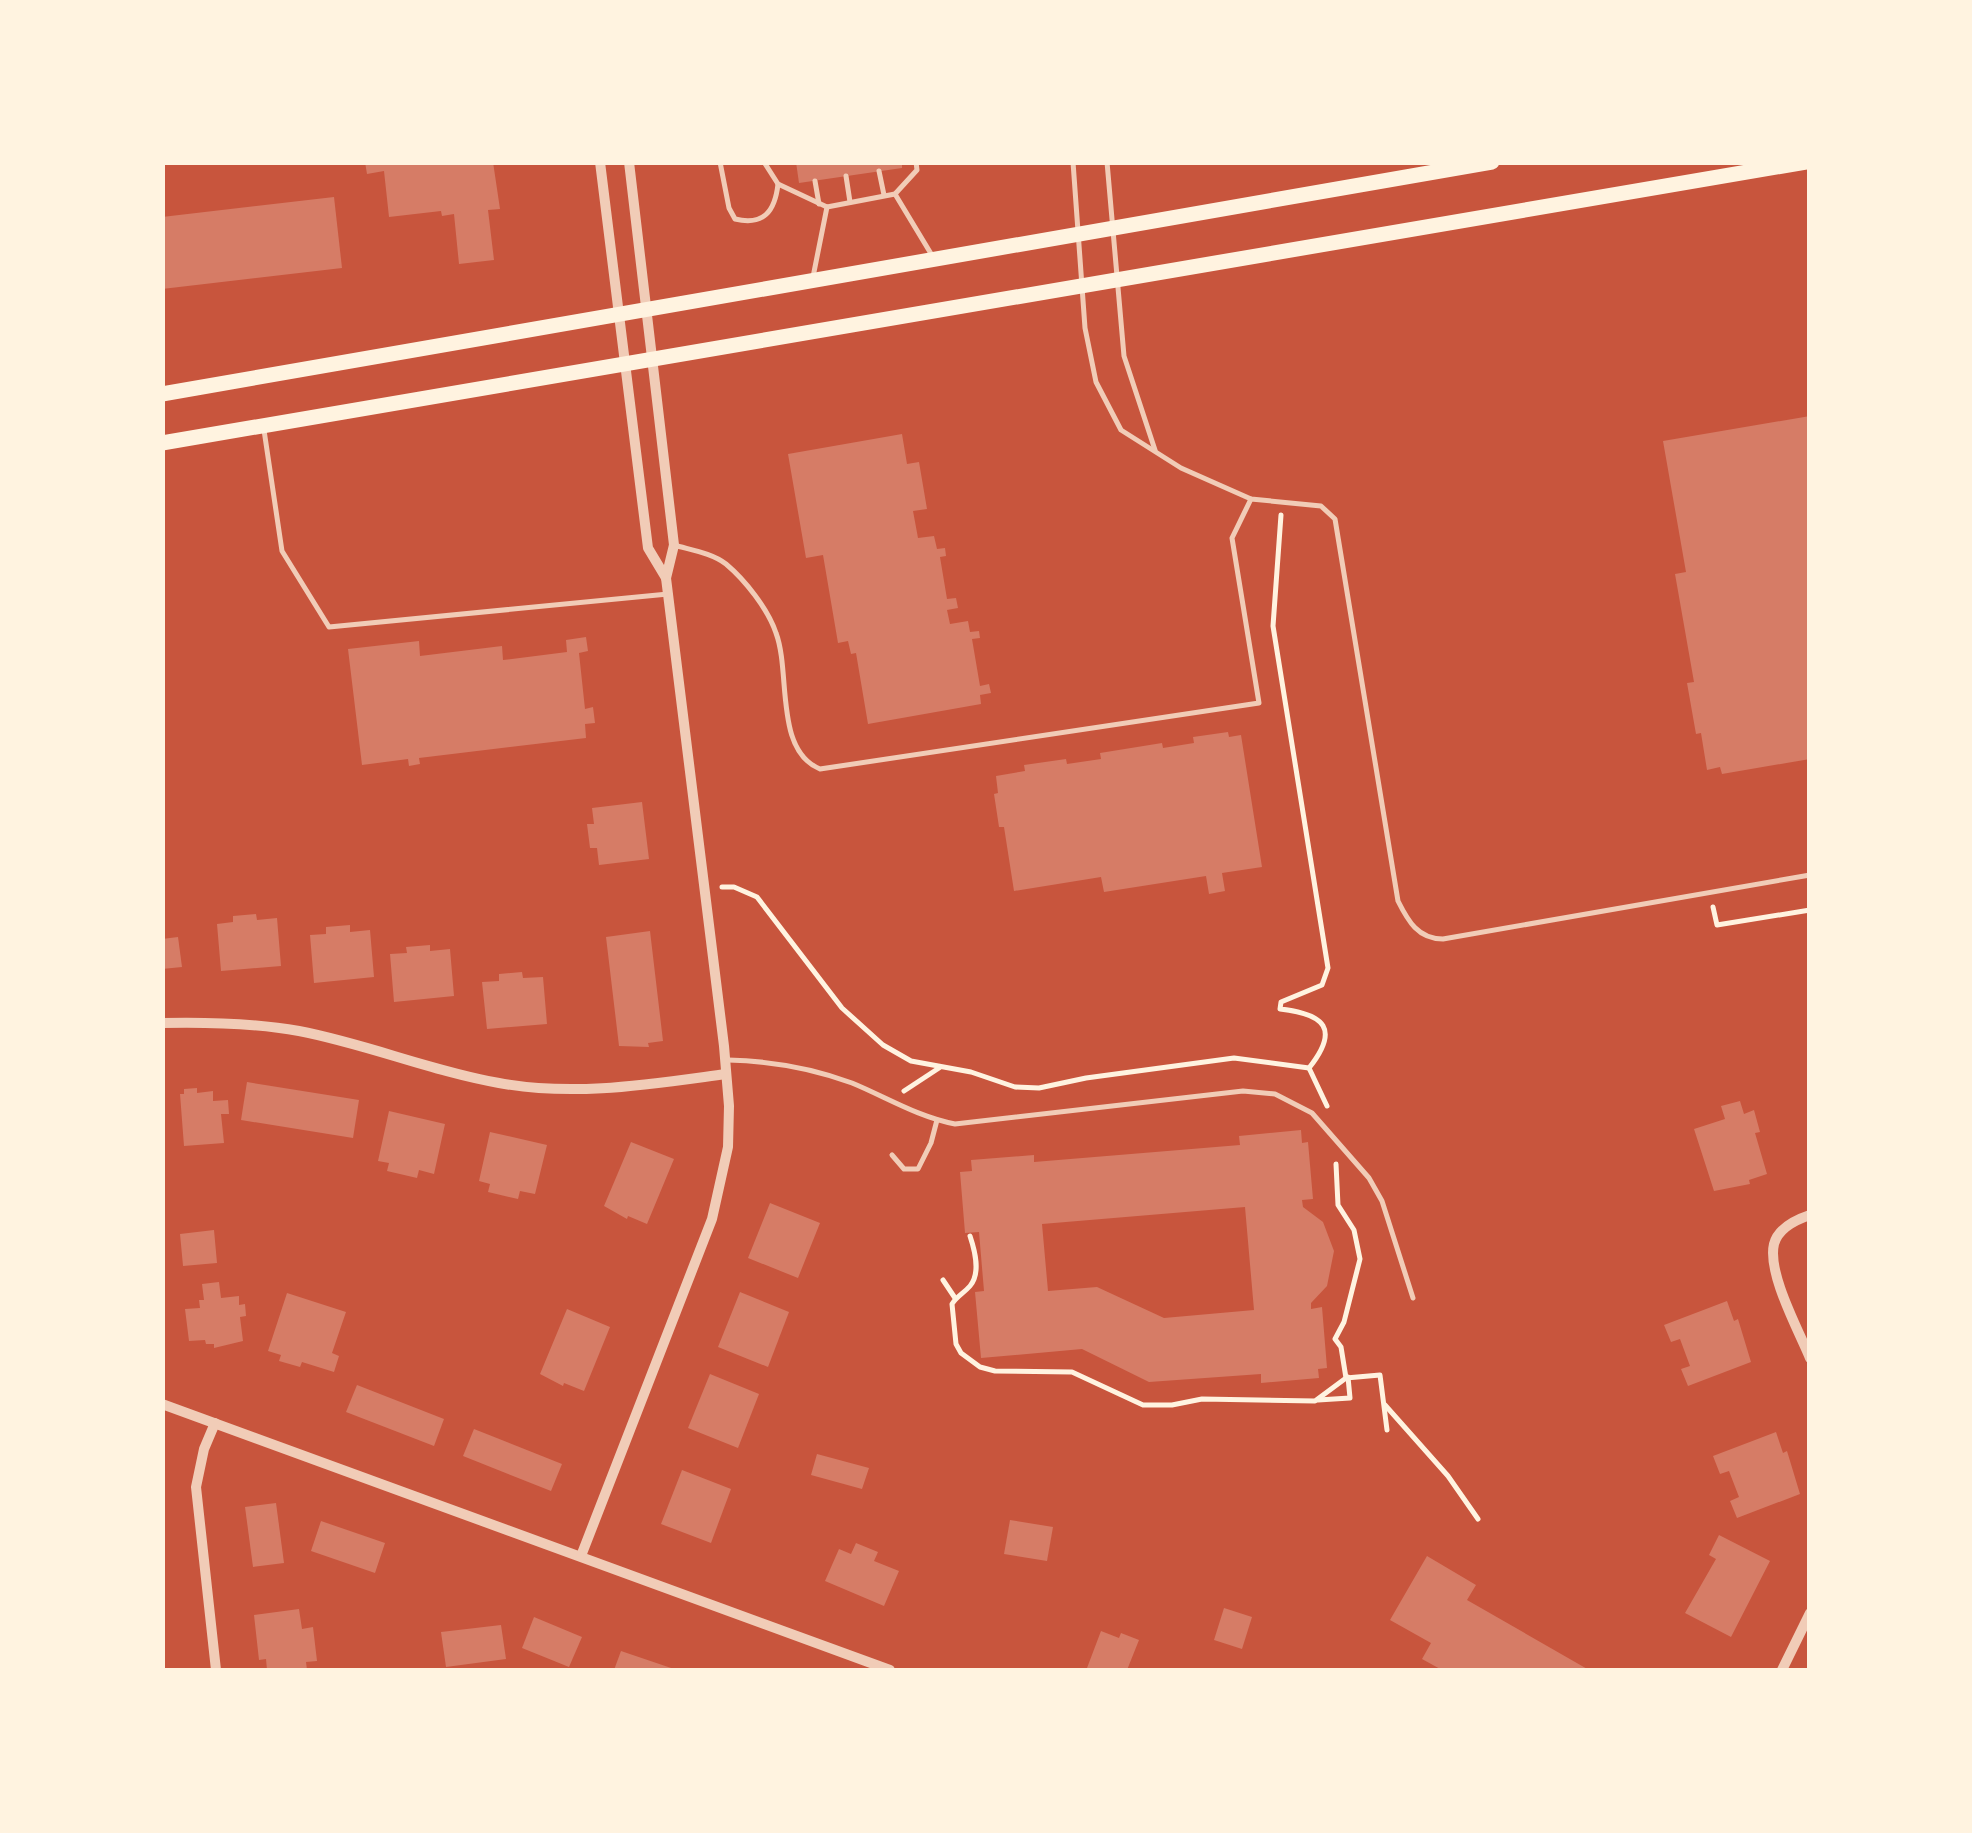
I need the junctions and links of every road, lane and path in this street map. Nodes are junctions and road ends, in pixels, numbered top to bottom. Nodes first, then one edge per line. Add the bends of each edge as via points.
1 (600, 162) edge
2 (630, 162) edge
3 (720, 162) edge
4 (764, 162) edge
5 (916, 162) edge
6 (1073, 162) edge
7 (1107, 162) edge
8 (1492, 162) edge
9 (1806, 162) edge
10 (879, 171) dead end
11 (846, 176) dead end
12 (814, 181) dead end
13 (778, 184) junction
14 (894, 194) junction
15 (884, 196) junction
16 (850, 202) junction
17 (819, 204) junction
18 (828, 207) junction
19 (1113, 229) junction
20 (1080, 235) junction
21 (934, 260) junction
22 (1116, 280) junction
23 (812, 281) junction
24 (1083, 285) junction
25 (646, 310) junction
26 (620, 314) junction
27 (652, 359) junction
28 (625, 363) junction
29 (162, 394) edge
30 (264, 425) junction
31 (162, 442) edge
32 (1156, 453) junction
33 (1250, 498) junction
34 (1282, 502) junction
35 (674, 545) junction
36 (666, 578) junction
37 (668, 594) junction
38 (1810, 875) edge
39 (704, 887) junction
40 (1710, 891) junction
41 (1810, 910) edge
42 (162, 1022) edge
43 (725, 1060) junction
44 (939, 1068) junction
45 (726, 1074) junction
46 (889, 1100) junction
47 (937, 1120) junction
48 (1332, 1136) junction
49 (892, 1155) dead end
50 (1810, 1215) edge
51 (970, 1236) dead end
52 (944, 1280) dead end
53 (955, 1298) junction
54 (1413, 1298) dead end
55 (1810, 1358) edge
56 (1347, 1377) junction
57 (1314, 1400) junction
58 (162, 1404) edge
59 (1383, 1404) junction
60 (215, 1422) junction
61 (1386, 1430) dead end
62 (1478, 1518) dead end
63 (580, 1556) junction
64 (1810, 1613) edge
65 (857, 1658) junction
66 (216, 1670) edge
67 (852, 1670) edge
68 (890, 1670) edge
69 (1782, 1670) edge

1 - 26 street
2 - 25 street
3 - 13 lane via 735,218 768,216
4 - 13 lane
5 - 14 lane via 917,170
6 - 20 lane
7 - 19 lane
8 - 19 main road
9 - 22 main road
10 - 15 lane
11 - 16 lane
12 - 17 lane
13 - 17 lane
14 - 15 lane
14 - 21 lane
15 - 16 lane
16 - 18 lane
17 - 18 lane
18 - 23 lane
19 - 20 main road
19 - 22 lane
20 - 21 main road
20 - 24 lane
21 - 23 main road
22 - 24 main road
22 - 32 lane via 1124,356
23 - 25 main road
24 - 27 main road
24 - 32 lane via 1100,395 1121,430
25 - 26 main road
25 - 27 street
26 - 28 street
26 - 29 main road
27 - 28 main road
27 - 35 street
28 - 30 main road
28 - 36 street via 648,548
30 - 31 main road
30 - 37 lane via 282,551 329,627
32 - 33 lane
33 - 34 lane
33 - 35 lane via 1232,538 1259,702 820,769 807,763 791,734 778,636 769,618 724,562
34 - 40 lane via 1321,506 1335,519 1398,900 1422,935 1443,939
34 - 44 path via 1273,626 1328,968 1322,985 1286,998 1280,1009 1321,1021 1323,1050 1309,1068 1234,1058 1038,1088
35 - 36 street
36 - 37 street
37 - 39 street
38 - 40 lane
39 - 43 street
39 - 44 path via 734,887 757,898 842,1008 883,1044
40 - 41 path via 1717,925
42 - 45 street via 302,1032 498,1083 549,1089 628,1088
43 - 45 street
43 - 46 lane via 812,1071
44 - 46 path
45 - 63 street via 728,1147 712,1220
46 - 47 lane
47 - 48 lane via 974,1124 1243,1091 1292,1101
47 - 49 lane via 918,1169 904,1169
48 - 54 lane via 1382,1201
48 - 56 path via 1338,1205 1359,1249 1357,1276 1335,1339
50 - 55 street via 1774,1241 1776,1274
51 - 53 path via 976,1275
52 - 53 path
53 - 57 path via 956,1344 980,1367 1072,1372 1158,1406 1202,1399
56 - 57 path
56 - 57 path via 1350,1398
56 - 59 path via 1380,1375
58 - 60 street
59 - 61 path
59 - 62 path
60 - 63 street
60 - 66 street via 196,1487
63 - 65 street
64 - 69 street
65 - 67 street
65 - 68 street

